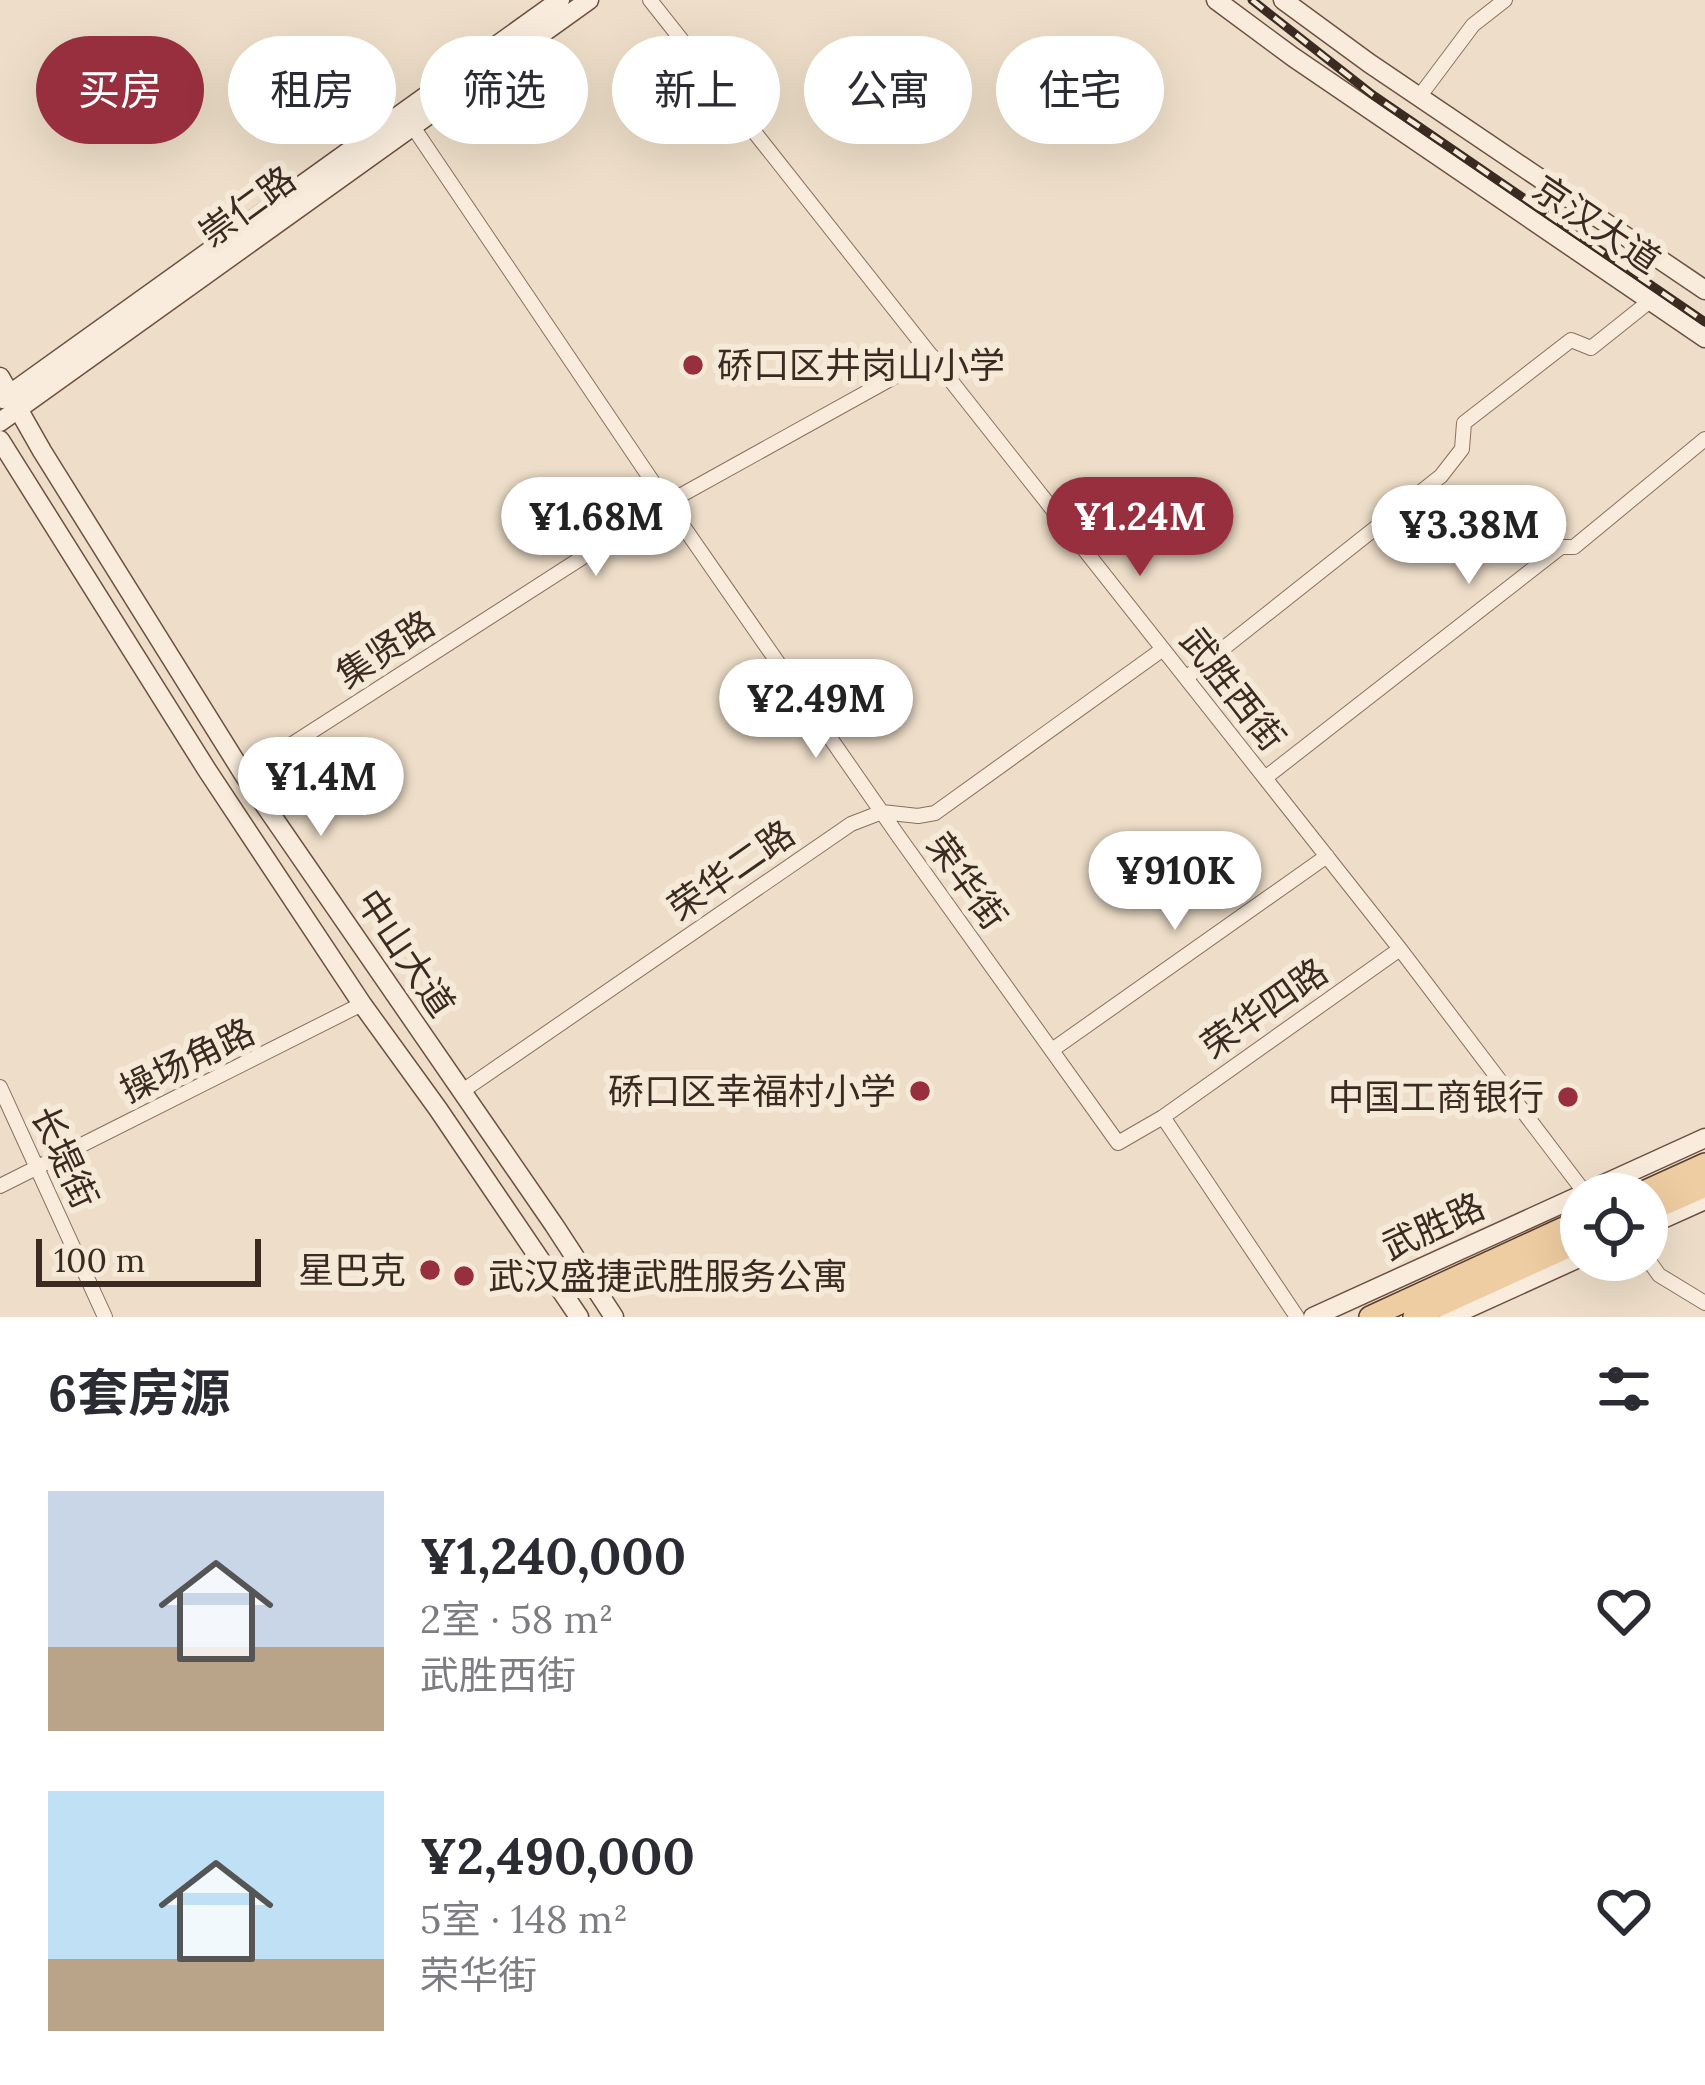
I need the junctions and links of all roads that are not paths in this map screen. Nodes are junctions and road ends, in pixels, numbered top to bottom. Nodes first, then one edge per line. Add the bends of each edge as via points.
1 (560, 0) edge
2 (589, 0) edge
3 (650, 0) edge
4 (1216, 0) edge
5 (1283, 0) edge
6 (1505, 0) edge
7 (1419, 97) junction
8 (408, 118) junction
9 (1705, 290) edge
10 (1651, 301) junction
11 (1705, 338) edge
12 (932, 356) junction
13 (6, 395) edge
14 (0, 422) edge
15 (1705, 439) edge
16 (0, 440) edge
17 (667, 503) junction
18 (1163, 649) junction
19 (1186, 678) junction
20 (244, 775) junction
21 (1265, 778) junction
22 (882, 812) junction
23 (1327, 856) junction
24 (1400, 949) junction
25 (362, 1004) junction
26 (1052, 1050) junction
27 (0, 1088) edge
28 (461, 1092) junction
29 (1163, 1117) junction
30 (1705, 1138) edge
31 (1705, 1164) edge
32 (37, 1168) junction
33 (1567, 1173) edge
34 (1629, 1173) edge
35 (1668, 1181) edge
36 (0, 1186) edge
37 (1705, 1186) edge
38 (1705, 1200) edge
39 (1668, 1203) edge
40 (1560, 1204) edge
41 (1668, 1217) edge
42 (1560, 1230) edge
43 (1560, 1251) edge
44 (1560, 1266) edge
45 (1668, 1280) edge
46 (1705, 1303) edge
47 (105, 1317) edge
48 (579, 1317) edge
49 (614, 1317) edge
50 (1297, 1317) edge
51 (1313, 1317) edge
52 (1370, 1317) edge
53 (1414, 1317) edge
54 (1450, 1317) edge

1 - 8 main road, 崇仁路
2 - 8 main road, 崇仁路
3 - 12 street, 武胜西街
4 - 10 main road, 京汉大道
5 - 7 main road, 京汉大道
6 - 7 street via 1473,25
7 - 9 main road, 京汉大道
8 - 13 main road, 崇仁路 via 257,240
8 - 17 street, 荣华街
10 - 11 main road, 京汉大道
10 - 19 street via 1591,348 1571,340 1464,423 1462,449 1442,476
12 - 17 street, 集贤路
12 - 18 street, 武胜西街
13 - 14 main road, 崇仁路
13 - 20 main road, 中山大道
15 - 21 street
16 - 25 main road, 中山大道
17 - 20 street, 集贤路
17 - 22 street, 荣华街
18 - 19 street, 武胜西街
18 - 22 street, 荣华二路 via 935,813
19 - 21 street, 武胜西街
20 - 28 main road, 中山大道
21 - 23 street, 武胜西街
22 - 26 street, 荣华街
22 - 28 street, 荣华二路 via 851,824
23 - 24 street, 武胜西街
23 - 26 street
24 - 29 street, 荣华四路
24 - 33 street, 武胜西街
25 - 32 street, 操场角路
25 - 48 main road, 中山大道
26 - 29 street, 荣华街 via 1118,1143
27 - 32 street, 长堤街
28 - 49 main road, 中山大道
29 - 50 street
30 - 34 main road, 武胜路
31 - 35 main road
32 - 36 street, 操场角路
32 - 47 street, 长堤街
37 - 39 main road
38 - 41 main road
40 - 51 main road, 武胜路
42 - 52 main road
43 - 53 main road
44 - 54 main road
45 - 46 street

